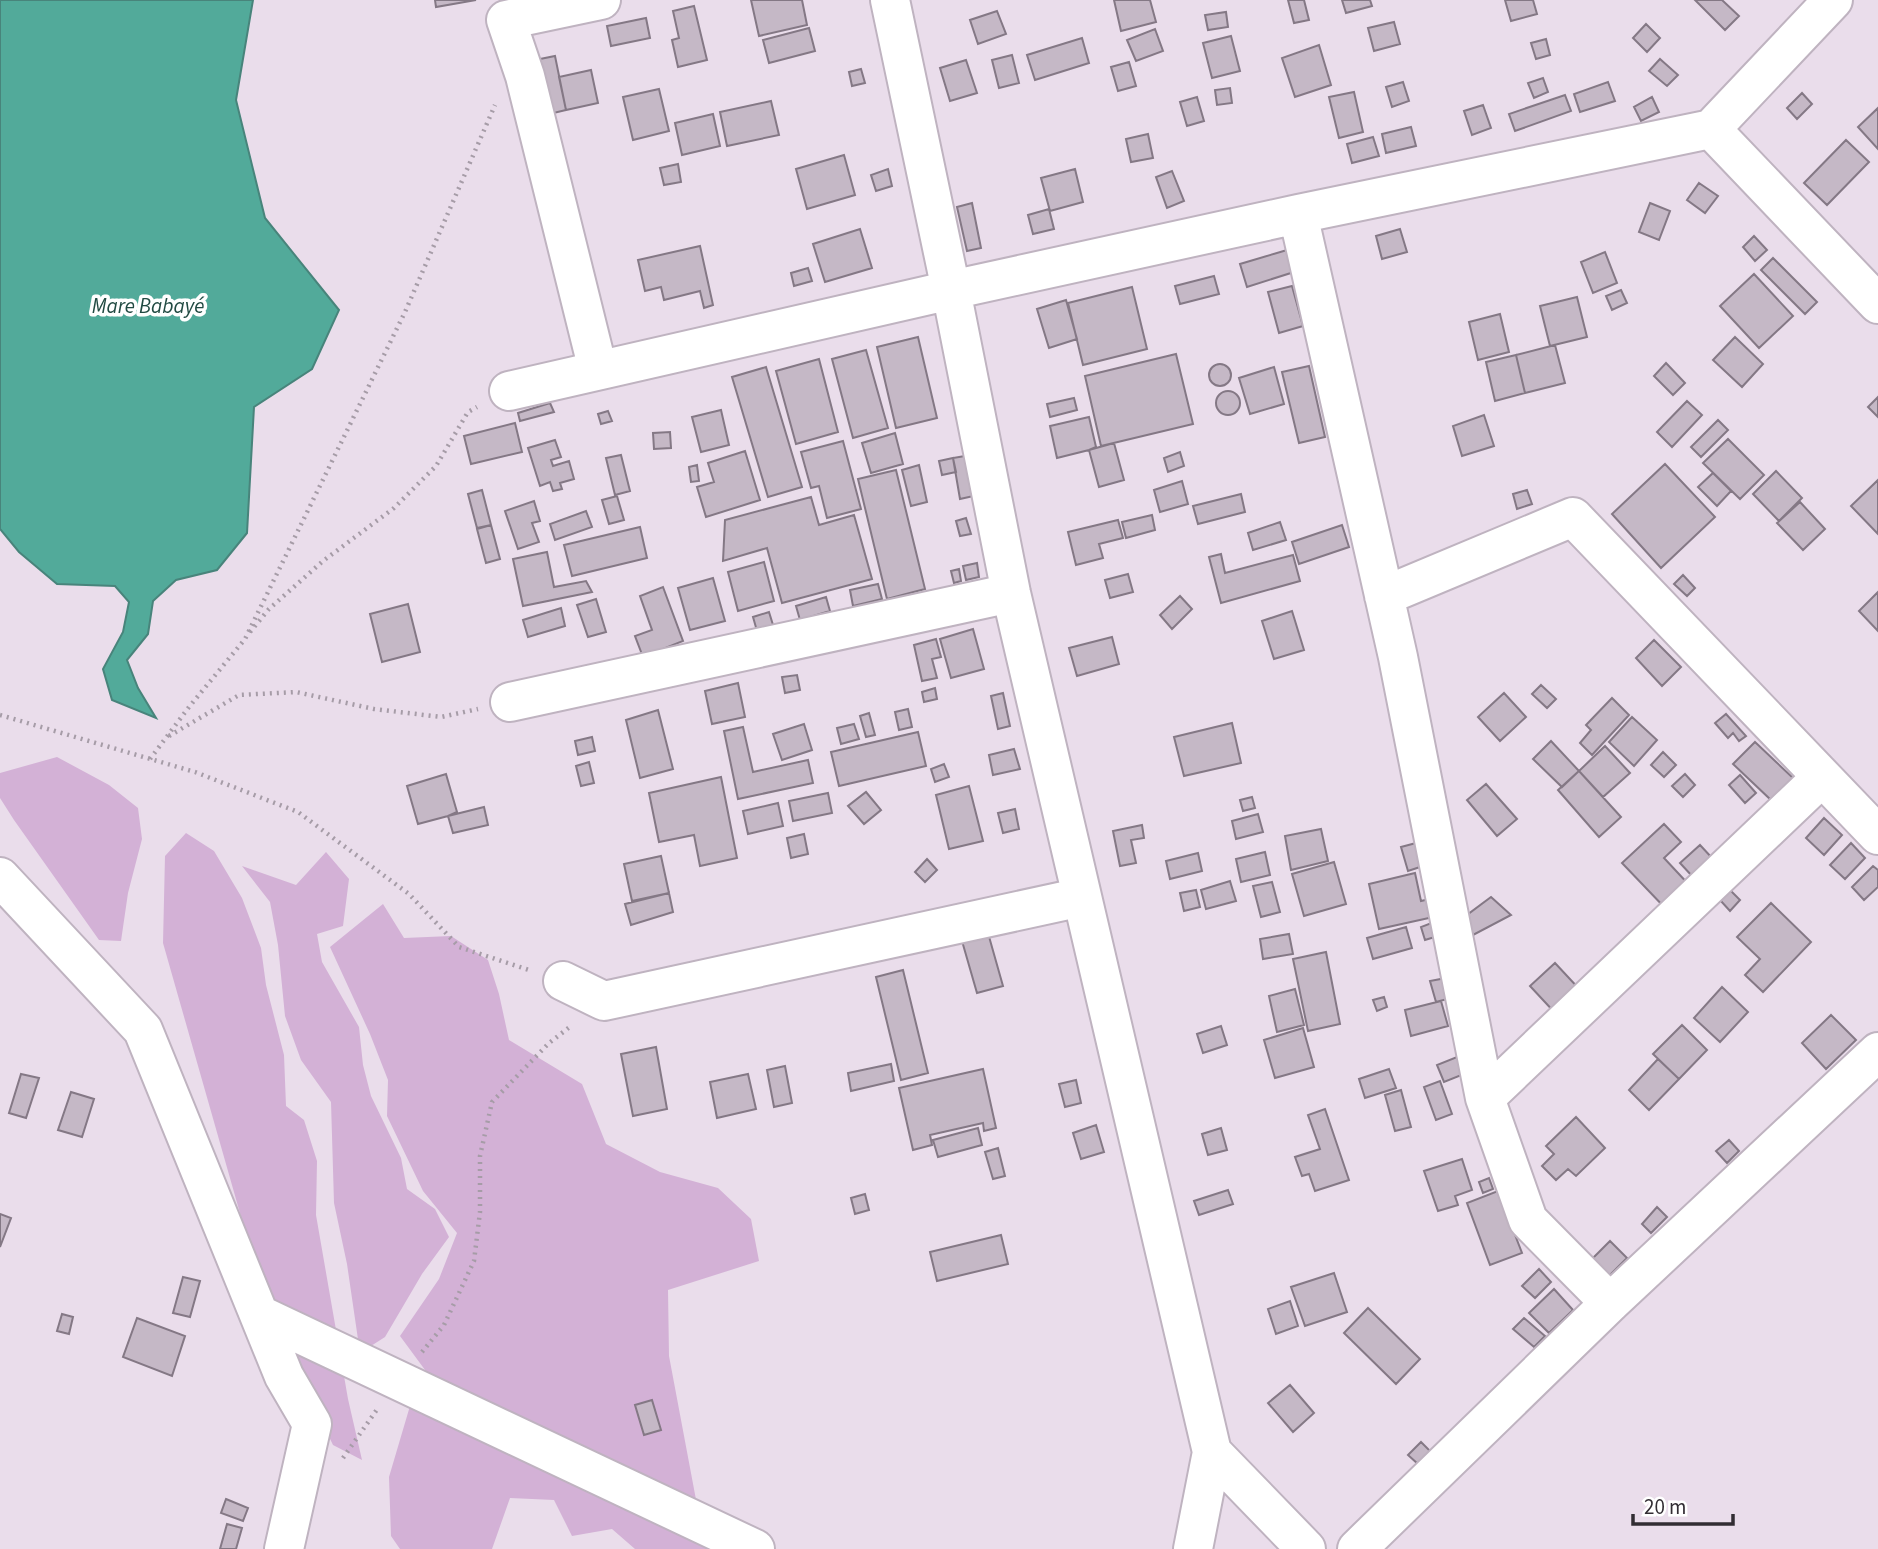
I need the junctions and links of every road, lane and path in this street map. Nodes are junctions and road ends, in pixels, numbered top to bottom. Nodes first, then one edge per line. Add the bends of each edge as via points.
1 (601, 0) edge
2 (890, 0) edge
3 (1833, 0) edge
4 (517, 52) junction
5 (1711, 129) junction
6 (1298, 214) junction
7 (951, 290) junction
8 (1878, 304) edge
9 (598, 370) junction
10 (509, 391) joint
11 (1011, 593) junction
12 (1384, 596) junction
13 (245, 639) junction
14 (510, 702) joint
15 (0, 715) edge
16 (166, 738) junction
17 (150, 759) junction
18 (1822, 777) junction
19 (1878, 835) edge
20 (0, 877) edge
21 (1082, 897) junction
22 (564, 981) joint
23 (604, 1001) junction
24 (1878, 1052) edge
25 (1485, 1098) junction
26 (1611, 1303) junction
27 (260, 1315) junction
28 (398, 1381) junction
29 (1212, 1452) junction
30 (338, 1465) dead end
31 (284, 1549) edge
32 (755, 1549) edge
33 (1193, 1549) edge
34 (1306, 1549) edge
35 (1357, 1549) edge

1 - 4 street via 506,20
2 - 7 street
3 - 5 street
4 - 9 street
4 - 13 path via 405,312
5 - 6 street
5 - 8 street
6 - 7 street
6 - 12 street
7 - 9 street
7 - 11 street
9 - 10 street
10 - 13 path via 468,412 436,466 394,508 269,609
11 - 14 street
11 - 21 street
12 - 18 street via 1573,517
12 - 25 street
13 - 16 path
14 - 16 path via 440,717 296,692 239,695
15 - 17 path
16 - 17 path
17 - 22 path via 298,812 409,894 459,947
18 - 19 street
18 - 25 street
20 - 27 street via 143,1030
21 - 23 street
21 - 29 street
22 - 23 street
23 - 28 path via 549,1043 492,1102 480,1156 474,1261 444,1325
24 - 26 street
25 - 26 street via 1528,1220
26 - 35 street
27 - 28 street
27 - 31 street via 284,1376 312,1424
28 - 30 path
28 - 32 street
29 - 33 street
29 - 34 street

